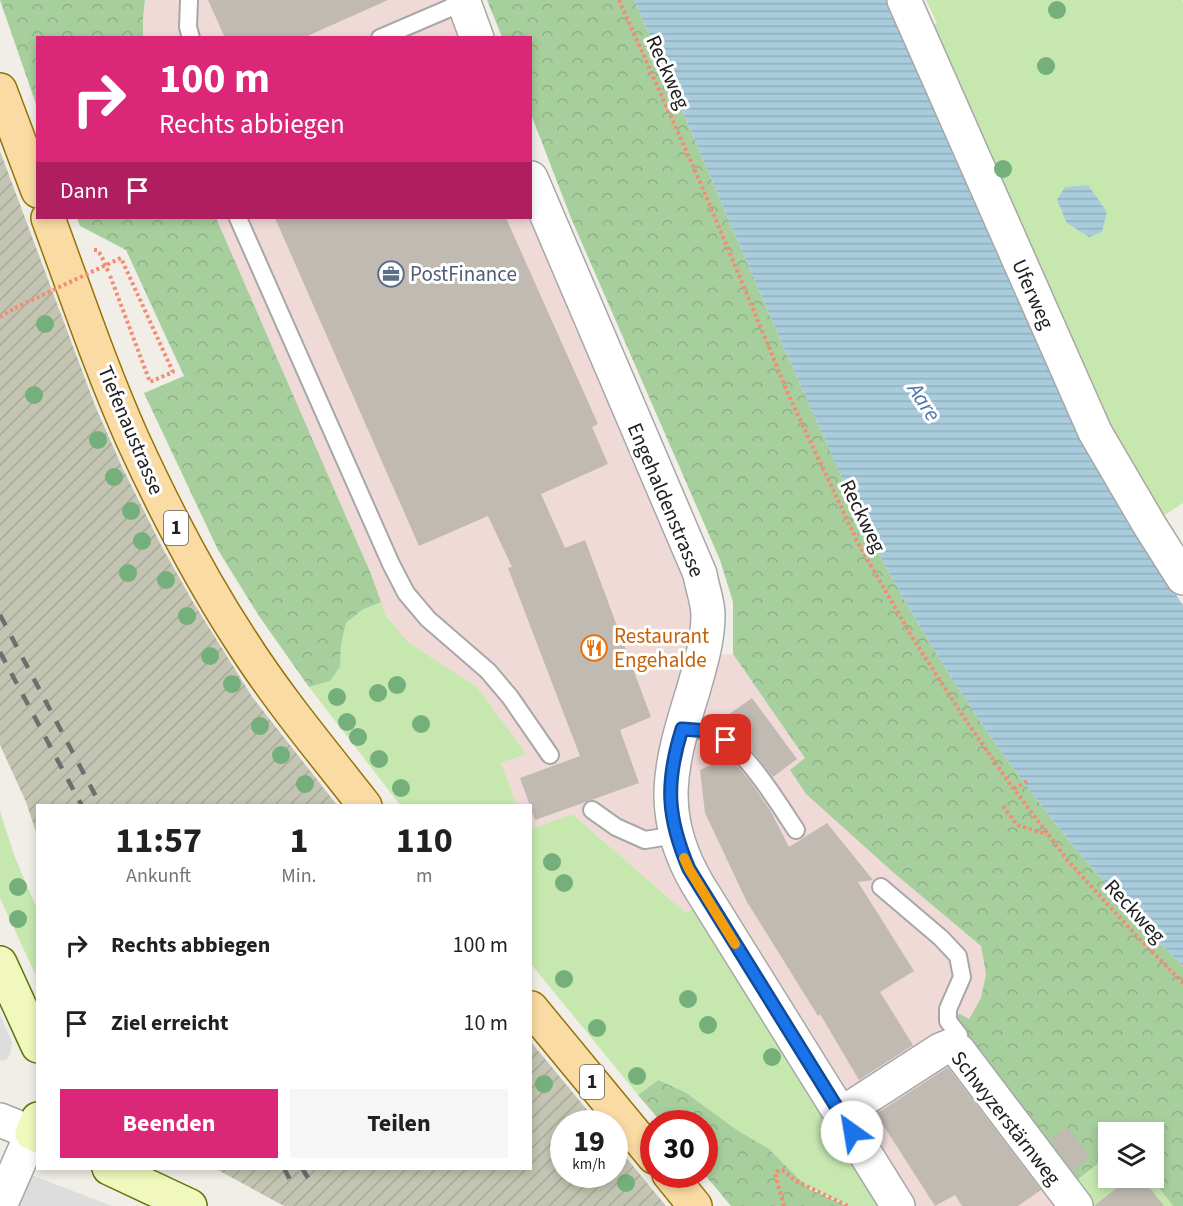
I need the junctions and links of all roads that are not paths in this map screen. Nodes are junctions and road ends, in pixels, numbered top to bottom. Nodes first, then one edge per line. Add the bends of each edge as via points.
1 (189, 0) edge
2 (904, 0) edge
3 (464, 1) edge
4 (190, 36) edge
5 (385, 36) edge
6 (476, 36) edge
7 (0, 90) edge
8 (532, 180) edge
9 (36, 186) edge
10 (48, 219) edge
11 (238, 219) edge
12 (1179, 561) edge
13 (682, 729) junction
14 (550, 755) dead end
15 (363, 804) edge
16 (592, 810) dead end
17 (796, 830) dead end
18 (676, 835) junction
19 (881, 887) dead end
20 (0, 963) edge
21 (532, 1009) edge
22 (36, 1042) edge
23 (955, 1048) junction
24 (841, 1114) junction
25 (0, 1120) edge
26 (36, 1130) edge
27 (640, 1140) edge
28 (113, 1170) edge
29 (680, 1188) edge
30 (0, 1206) edge
31 (190, 1206) edge
32 (695, 1206) edge
33 (898, 1206) edge
34 (1076, 1206) edge

1 - 4 lane
2 - 12 street, Uferweg via 1095,432
3 - 5 lane
3 - 6 street
7 - 9 main road
8 - 13 street, Engehaldenstrasse via 699,574 708,614 704,655
10 - 15 main road, Tiefenaustrasse / 1 via 132,437 194,561 263,674
11 - 14 lane via 406,593 428,619 488,671
13 - 17 lane via 708,731 726,740 762,779
13 - 18 street, Engehaldenstrasse via 670,788
16 - 18 lane via 645,840
18 - 24 street, Engehaldenstrasse via 689,869
19 - 23 lane via 957,956 962,976 948,1009 948,1021 959,1035
20 - 22 street
21 - 27 main road, 1
23 - 24 street, Schwyzerstärnweg via 940,1050
23 - 34 street, Schwyzerstärnweg
24 - 33 street, Engehaldenstrasse
25 - 26 street
26 - 30 street
28 - 31 street
29 - 32 main road

